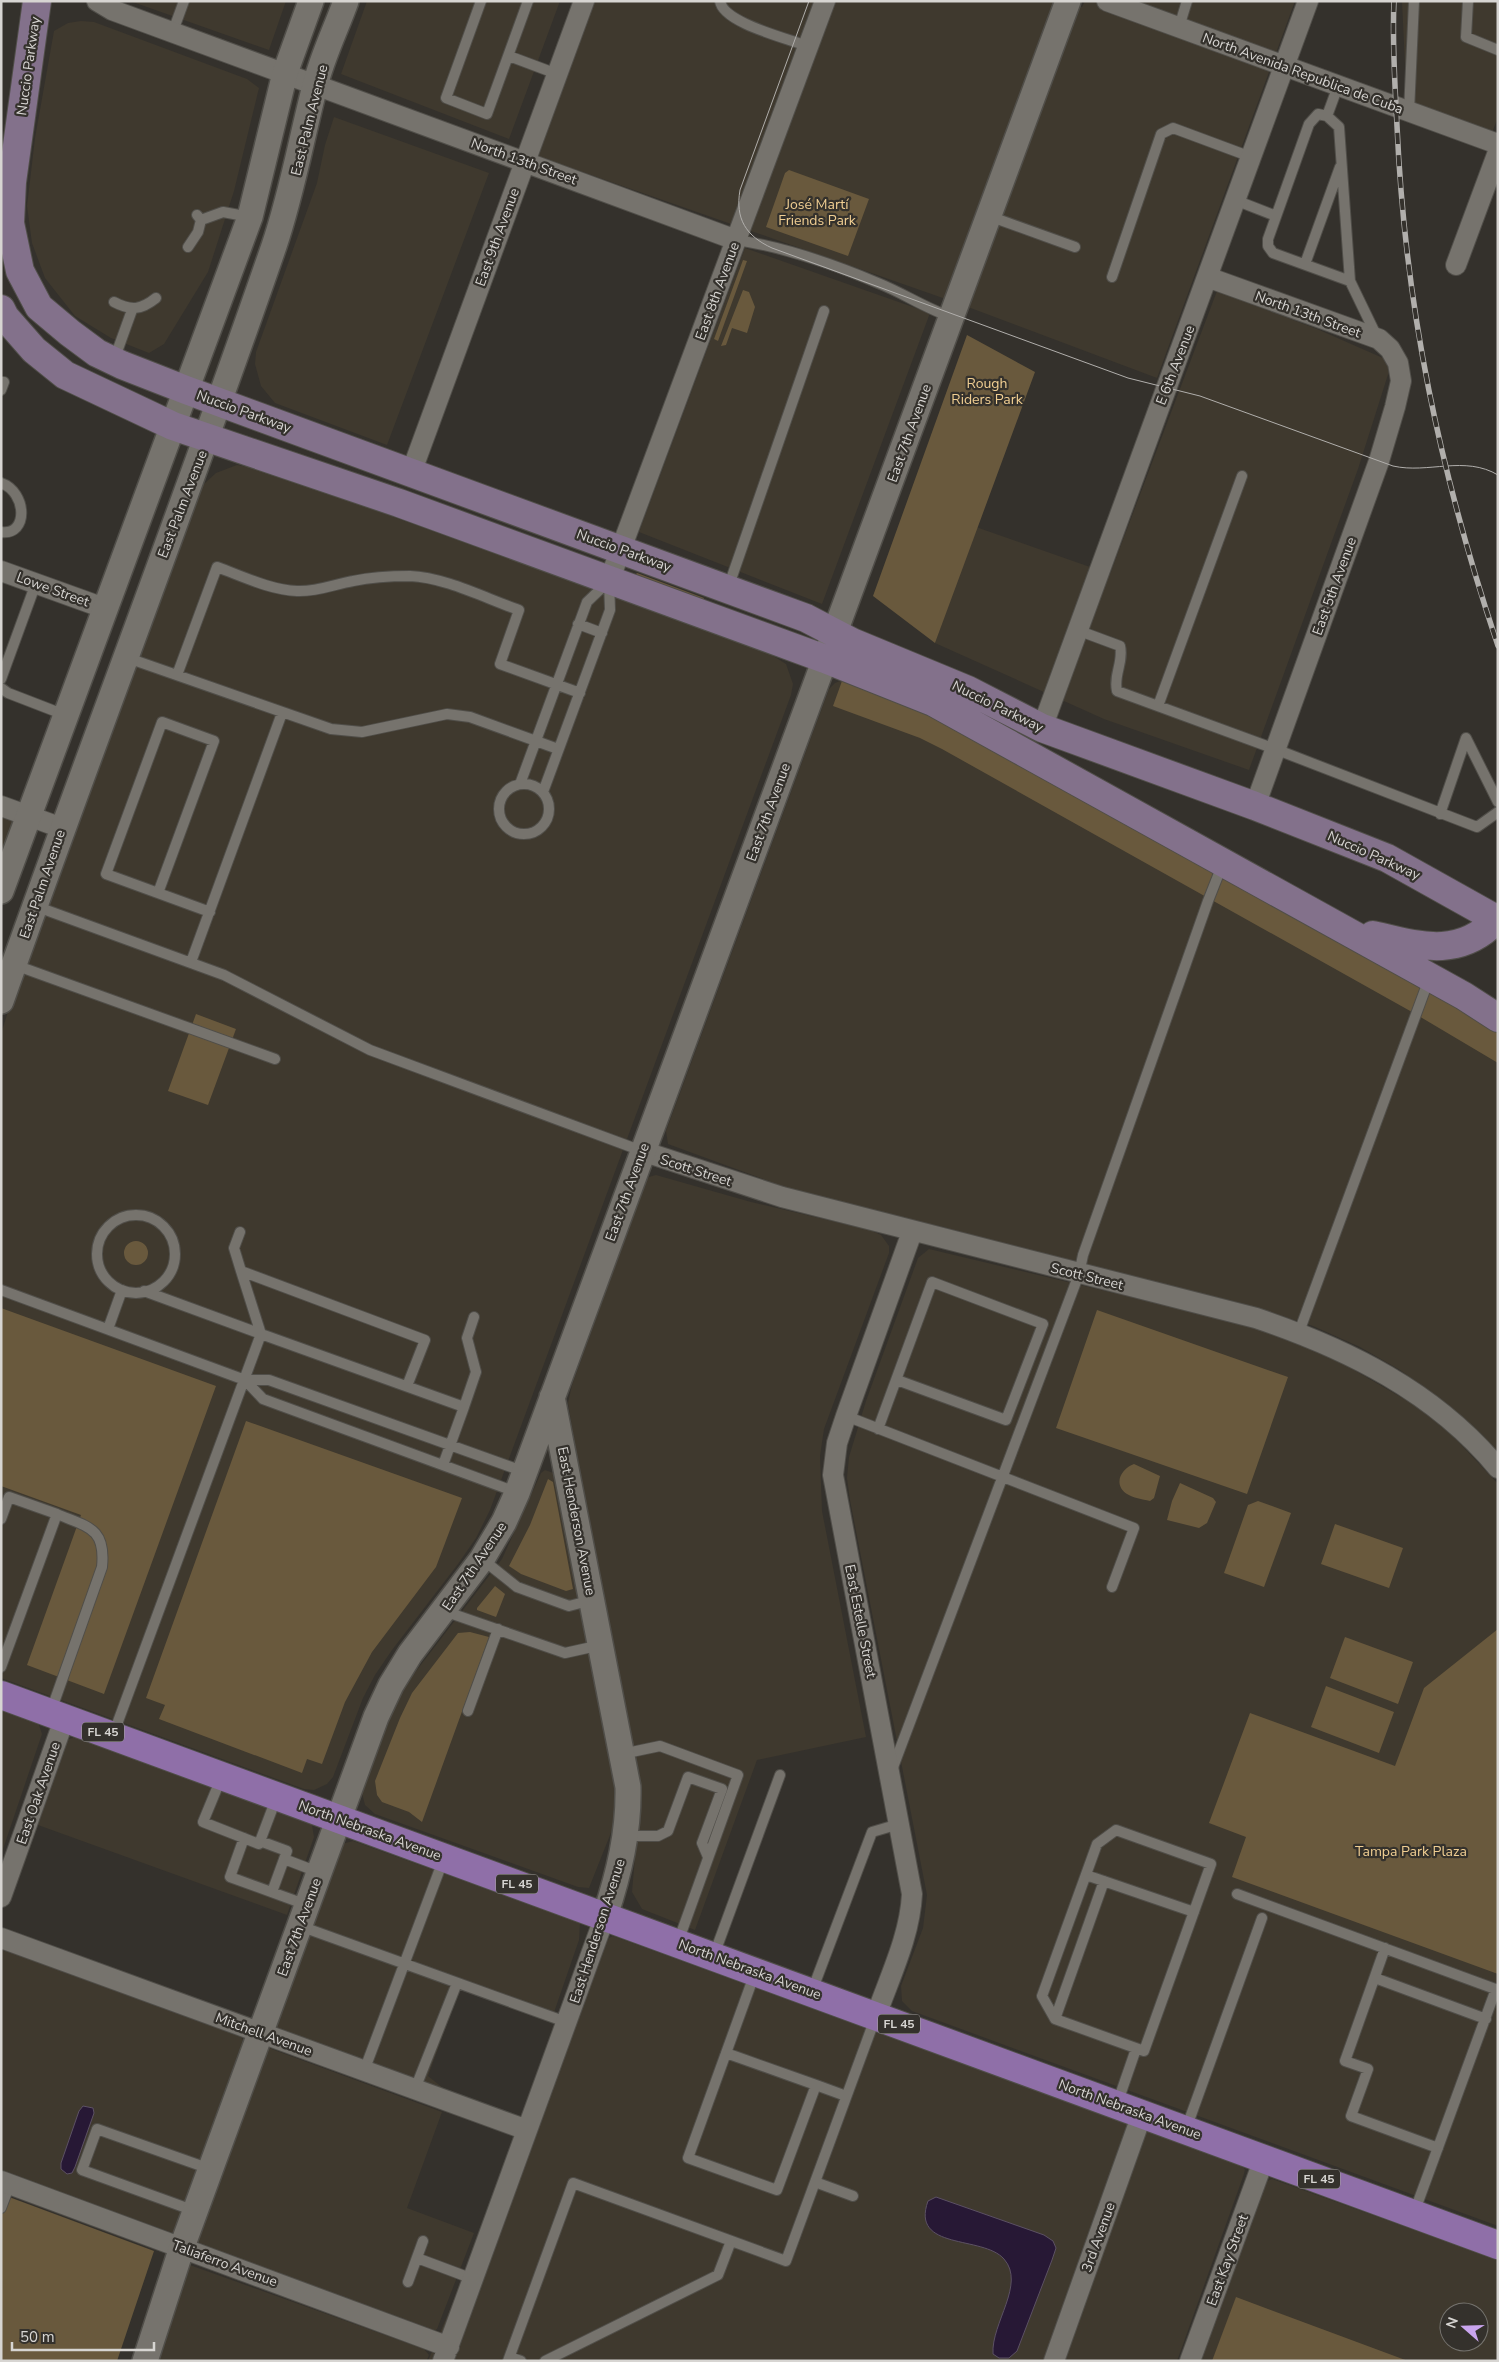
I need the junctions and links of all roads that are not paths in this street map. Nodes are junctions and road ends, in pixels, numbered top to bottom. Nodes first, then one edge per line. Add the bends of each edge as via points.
1 (37, 1) edge
2 (97, 1) edge
3 (184, 1) edge
4 (310, 1) edge
5 (346, 1) edge
6 (482, 1) edge
7 (528, 1) edge
8 (584, 1) edge
9 (720, 1) edge
10 (825, 1) edge
11 (1068, 1) edge
12 (1107, 1) edge
13 (1187, 1) edge
14 (1308, 1) edge
15 (1414, 1) edge
16 (1468, 1) edge
17 (1178, 27) junction
18 (172, 32) junction
19 (807, 46) junction
20 (1498, 50) edge
21 (509, 56) junction
22 (1284, 65) junction
23 (285, 73) junction
24 (557, 74) junction
25 (315, 84) junction
26 (1338, 86) junction
27 (1408, 112) junction
28 (1327, 116) junction
29 (1498, 144) edge
30 (1498, 152) edge
31 (1251, 157) junction
32 (525, 161) junction
33 (1341, 162) junction
34 (1235, 200) junction
35 (989, 216) junction
36 (1276, 216) junction
37 (250, 217) junction
38 (736, 240) junction
39 (188, 247) dead end
40 (1075, 247) dead end
41 (1305, 264) junction
42 (1456, 265) dead end
43 (1112, 277) dead end
44 (1207, 278) junction
45 (1350, 281) junction
46 (156, 298) dead end
47 (114, 302) dead end
48 (1, 309) edge
49 (132, 310) junction
50 (824, 311) dead end
51 (952, 318) junction
52 (1378, 340) junction
53 (114, 361) junction
54 (1398, 363) joint
55 (186, 390) junction
56 (219, 402) junction
57 (173, 426) junction
58 (207, 437) junction
59 (411, 473) junction
60 (1242, 476) dead end
61 (1, 483) edge
62 (1, 532) edge
63 (621, 549) junction
64 (1, 571) edge
65 (609, 581) junction
66 (36, 583) junction
67 (728, 589) junction
68 (104, 608) junction
69 (578, 624) junction
70 (1077, 630) junction
71 (602, 633) junction
72 (829, 646) junction
73 (125, 656) junction
74 (177, 675) junction
75 (1, 679) edge
76 (556, 684) junction
77 (1, 688) edge
78 (580, 693) junction
79 (1158, 706) junction
80 (282, 713) junction
81 (65, 715) junction
82 (1042, 728) junction
83 (536, 741) junction
84 (1275, 749) junction
85 (558, 750) junction
86 (520, 784) junction
87 (543, 792) junction
88 (1498, 802) edge
89 (1, 806) edge
90 (1255, 806) junction
91 (1498, 812) edge
92 (1440, 814) junction
93 (28, 816) junction
94 (62, 828) junction
95 (1223, 863) junction
96 (1, 891) edge
97 (158, 893) junction
98 (34, 906) junction
99 (210, 912) junction
100 (1497, 919) edge
101 (1341, 928) junction
102 (191, 962) junction
103 (14, 964) junction
104 (1430, 977) junction
105 (1, 1001) edge
106 (1498, 1018) edge
107 (275, 1059) dead end
108 (642, 1151) junction
109 (240, 1232) dead end
110 (912, 1232) junction
111 (241, 1272) junction
112 (1079, 1274) junction
113 (1, 1290) edge
114 (122, 1290) junction
115 (144, 1291) junction
116 (474, 1317) dead end
117 (108, 1329) junction
118 (1298, 1332) junction
119 (262, 1334) junction
120 (245, 1380) junction
121 (896, 1380) junction
122 (407, 1386) junction
123 (552, 1397) junction
124 (464, 1407) junction
125 (846, 1416) junction
126 (878, 1429) junction
127 (450, 1445) junction
128 (443, 1465) junction
129 (1498, 1468) edge
130 (1002, 1477) junction
131 (521, 1482) junction
132 (57, 1514) junction
133 (1, 1519) edge
134 (482, 1559) junction
135 (1112, 1587) dead end
136 (593, 1600) junction
137 (444, 1611) junction
138 (498, 1630) junction
139 (601, 1645) junction
140 (1, 1667) edge
141 (1, 1695) edge
142 (468, 1711) dead end
143 (57, 1715) junction
144 (113, 1735) junction
145 (622, 1754) junction
146 (222, 1775) junction
147 (780, 1775) dead end
148 (890, 1776) junction
149 (277, 1796) junction
150 (339, 1818) junction
151 (899, 1824) junction
152 (625, 1836) junction
153 (244, 1838) junction
154 (260, 1841) junction
155 (444, 1857) junction
156 (708, 1857) junction
157 (284, 1860) junction
158 (319, 1872) junction
159 (1086, 1875) junction
160 (1104, 1881) junction
161 (272, 1892) junction
162 (1236, 1894) dead end
163 (1, 1897) edge
164 (1194, 1912) junction
165 (303, 1915) junction
166 (605, 1916) junction
167 (1262, 1918) dead end
168 (1, 1938) edge
169 (677, 1943) junction
170 (1385, 1948) junction
171 (714, 1956) junction
172 (405, 1964) junction
173 (756, 1972) junction
174 (1375, 1978) junction
175 (457, 1983) junction
176 (1497, 1989) edge
177 (812, 1992) junction
178 (876, 2016) junction
179 (1055, 2019) junction
180 (1486, 2019) junction
181 (566, 2022) junction
182 (260, 2033) junction
183 (1136, 2049) junction
184 (726, 2053) junction
185 (364, 2071) junction
186 (816, 2085) junction
187 (416, 2090) junction
188 (846, 2096) junction
189 (1116, 2104) junction
190 (1142, 2114) junction
191 (526, 2130) junction
192 (1186, 2130) junction
193 (1438, 2148) junction
194 (1264, 2159) junction
195 (210, 2169) junction
196 (815, 2182) junction
197 (6, 2183) edge
198 (853, 2196) dead end
199 (1, 2208) edge
200 (195, 2211) junction
201 (1414, 2214) junction
202 (423, 2241) dead end
203 (731, 2241) junction
204 (1498, 2246) edge
205 (182, 2247) junction
206 (417, 2258) junction
207 (473, 2279) junction
208 (408, 2282) dead end
209 (446, 2354) edge
210 (509, 2359) edge
211 (145, 2361) edge
212 (521, 2361) edge
213 (545, 2361) edge
214 (1054, 2361) edge
215 (1190, 2361) edge

1 - 53 main road, Nuccio Parkway via 12,182 10,223 20,271 39,307 70,333
2 - 18 street, North 13th Street via 112,10
3 - 18 lane
4 - 23 street
5 - 25 street, East Palm Avenue
6 - 21 lane via 446,98 488,114
7 - 21 lane
8 - 24 street, East 9th Avenue
9 - 19 lane via 726,14 738,21
10 - 19 street, East 8th Avenue
11 - 35 street, East 7th Avenue
12 - 17 street, North Avenida Republica de Cuba
13 - 17 lane
14 - 22 street, E 6th Avenue
15 - 27 lane
16 - 20 lane via 1466,37
17 - 22 street, North Avenida Republica de Cuba
18 - 23 street, North 13th Street
19 - 38 street, East 8th Avenue
21 - 24 lane
22 - 26 street, North Avenida Republica de Cuba
22 - 31 street, E 6th Avenue
23 - 25 street, North 13th Street
23 - 37 street
24 - 32 street, East 9th Avenue
25 - 32 street, North 13th Street
25 - 56 street, East Palm Avenue via 297,169 275,242
26 - 27 street, North Avenida Republica de Cuba
26 - 28 lane
27 - 29 street, North Avenida Republica de Cuba
28 - 33 lane via 1339,127
28 - 36 lane via 1318,114 1309,124
30 - 42 street
31 - 34 street, E 6th Avenue
31 - 43 lane via 1173,128 1161,134
32 - 38 street, North 13th Street
32 - 59 street, East 9th Avenue
33 - 41 lane
33 - 45 lane
34 - 36 lane
34 - 44 street, E 6th Avenue
35 - 40 lane
35 - 51 street, East 7th Avenue
36 - 41 lane via 1268,246 1273,253
37 - 39 lane via 223,212 199,218 198,232
37 - 55 street
38 - 51 lane, North 13th Street via 785,249 880,284
38 - 63 street, East 8th Avenue
41 - 45 lane
44 - 52 street, North 13th Street
44 - 70 street, E 6th Avenue
45 - 52 lane
46 - 49 lane via 146,306
47 - 49 lane
48 - 57 main road, Nuccio Parkway via 34,350 64,375
49 - 53 lane
50 - 67 lane
51 - 72 street, East 7th Avenue
52 - 54 street, North 13th Street via 1390,349
53 - 55 main road, Nuccio Parkway
54 - 84 street, East 5th Avenue via 1401,380 1379,461
55 - 56 main road, Nuccio Parkway
55 - 57 street
56 - 58 street, East Palm Avenue
56 - 59 main road, Nuccio Parkway
57 - 58 main road, Nuccio Parkway
57 - 68 street
58 - 65 main road, Nuccio Parkway via 399,503
58 - 73 street, East Palm Avenue
59 - 63 main road, Nuccio Parkway
60 - 79 lane
61 - 62 lane via 11,486 22,510 21,520 15,529
63 - 65 street, East 8th Avenue
63 - 67 main road, Nuccio Parkway
64 - 66 street, Lowe Street
65 - 69 lane via 587,602
65 - 71 lane via 610,610
65 - 72 main road, Nuccio Parkway
66 - 68 street, Lowe Street
66 - 75 lane
67 - 72 main road, Nuccio Parkway via 806,618
68 - 81 street
69 - 71 lane
69 - 76 lane
70 - 79 lane via 1120,646 1123,656 1114,681 1117,691
70 - 82 street, E 6th Avenue
71 - 78 lane
72 - 82 main road, Nuccio Parkway via 968,690
72 - 95 main road, Nuccio Parkway
72 - 108 street, East 7th Avenue
73 - 74 lane
73 - 94 street, East Palm Avenue
74 - 76 lane via 217,567 275,587 298,591 379,577 412,576 439,582 519,610 500,664
74 - 80 lane
76 - 78 lane
76 - 83 lane
77 - 81 lane via 8,694
78 - 85 lane
79 - 84 lane
80 - 83 lane via 331,729 362,732 438,716 470,717
80 - 99 lane
81 - 93 street
82 - 90 main road, Nuccio Parkway
83 - 85 lane
83 - 86 lane
84 - 90 street, East 5th Avenue
84 - 92 lane
85 - 87 lane
86 - 87 lane via 534,785
86 - 87 lane via 503,794 499,810 504,826 519,834 535,832 547,820 549,804
88 - 92 lane via 1466,738
89 - 93 street
90 - 100 main road, Nuccio Parkway via 1387,858
91 - 92 lane via 1477,827
93 - 94 street
93 - 96 street
94 - 98 street, East Palm Avenue
95 - 101 main road, Nuccio Parkway
95 - 112 lane
97 - 97 lane via 106,874 162,722 214,741
97 - 99 lane
98 - 102 lane
98 - 103 street, East Palm Avenue
99 - 102 lane
100 - 101 main road via 1471,939 1446,947 1417,946
101 - 104 main road, Nuccio Parkway
102 - 108 lane via 224,975 370,1050
103 - 105 street, East Palm Avenue
103 - 107 lane
104 - 106 main road, Nuccio Parkway
104 - 118 lane
108 - 110 street, Scott Street via 782,1197
108 - 123 street, East 7th Avenue
109 - 111 lane via 234,1248
110 - 112 street, Scott Street
110 - 125 street, East Estelle Street
111 - 119 lane
111 - 122 lane via 424,1340
112 - 118 street, Scott Street via 1256,1318
112 - 130 lane
113 - 117 lane
114 - 115 lane
114 - 115 lane via 106,1279 99,1267 99,1241 114,1221 137,1214 160,1223 171,1238 175,1256 165,1280
114 - 117 lane
115 - 119 lane
116 - 124 lane via 467,1338 476,1372
117 - 120 lane
118 - 129 street, Scott Street via 1330,1344 1410,1389 1452,1423
119 - 120 lane
119 - 122 lane
120 - 127 lane via 269,1380
120 - 128 lane via 263,1399
120 - 144 lane
121 - 121 lane via 932,1282 1043,1324 1006,1420
121 - 126 lane
122 - 124 lane
123 - 131 street, East 7th Avenue
123 - 136 street, East Henderson Avenue
124 - 127 lane
125 - 126 lane
125 - 148 street, East Estelle Street via 837,1443 833,1475
126 - 130 lane
127 - 128 lane
127 - 131 lane
128 - 131 lane
130 - 135 lane via 1134,1528
130 - 148 lane
131 - 134 street, East 7th Avenue via 504,1522
132 - 133 lane via 9,1497
132 - 140 lane
132 - 143 lane via 91,1528 100,1537 104,1550 102,1567
134 - 136 lane via 517,1587 569,1606
134 - 137 street, East 7th Avenue
136 - 139 street, East Henderson Avenue
137 - 138 lane
137 - 150 street, East 7th Avenue via 410,1654 391,1685 376,1716
138 - 139 lane via 565,1653
138 - 142 lane
139 - 145 street, East Henderson Avenue
141 - 143 main road, North Nebraska Avenue / FL 45
143 - 144 main road, North Nebraska Avenue / FL 45
143 - 163 street, East Oak Avenue
144 - 146 main road, North Nebraska Avenue / FL 45
145 - 152 street, East Henderson Avenue via 628,1787
145 - 156 lane via 660,1746 738,1775
146 - 149 main road, North Nebraska Avenue / FL 45
146 - 153 lane via 203,1822
147 - 171 lane
148 - 151 street, East Estelle Street
149 - 150 main road, North Nebraska Avenue / FL 45
149 - 154 lane
150 - 155 main road, North Nebraska Avenue / FL 45
150 - 158 street, East 7th Avenue
151 - 177 lane via 872,1832
151 - 178 street, East Estelle Street via 912,1894 911,1913
152 - 156 lane via 658,1836 668,1831 688,1777 722,1789 702,1843
152 - 166 street, East Henderson Avenue
153 - 154 lane via 259,1844
153 - 161 lane via 230,1877
154 - 157 lane via 287,1851
155 - 166 main road, North Nebraska Avenue / FL 45
155 - 172 lane
156 - 169 lane
157 - 158 lane
157 - 161 lane
158 - 165 street, East 7th Avenue
159 - 160 lane
159 - 164 lane via 1096,1844 1116,1830 1211,1864
159 - 179 lane via 1042,1996
160 - 164 lane
160 - 179 lane
161 - 165 lane
162 - 170 lane
164 - 183 lane via 1144,2051
165 - 172 lane
165 - 182 street, East 7th Avenue
166 - 169 main road, North Nebraska Avenue / FL 45
166 - 181 street, East Henderson Avenue
167 - 192 lane
168 - 182 street, Mitchell Avenue
169 - 171 main road, North Nebraska Avenue / FL 45
170 - 174 lane
170 - 176 lane
171 - 173 main road, North Nebraska Avenue / FL 45
172 - 175 lane
172 - 185 lane
173 - 177 main road, North Nebraska Avenue / FL 45
173 - 184 lane
174 - 180 lane
174 - 193 lane via 1345,2061 1368,2069 1351,2116
175 - 181 lane
175 - 187 lane
176 - 180 lane
177 - 178 main road, North Nebraska Avenue / FL 45
178 - 188 lane
178 - 189 main road, North Nebraska Avenue / FL 45
179 - 183 lane
180 - 193 lane
181 - 191 street, East Henderson Avenue
182 - 185 street, Mitchell Avenue
182 - 195 street, East 7th Avenue
183 - 189 lane
184 - 186 lane
184 - 186 lane via 688,2158 777,2190
185 - 187 street, Mitchell Avenue
186 - 188 lane
187 - 191 street, Mitchell Avenue
188 - 196 lane
189 - 190 main road, North Nebraska Avenue / FL 45
190 - 192 main road, North Nebraska Avenue / FL 45
190 - 214 street, 3rd Avenue
191 - 207 street, East Henderson Avenue
192 - 194 main road, North Nebraska Avenue / FL 45
193 - 201 lane
194 - 201 main road, North Nebraska Avenue / FL 45
194 - 215 street, East Kay Street
195 - 200 street, East 7th Avenue
195 - 200 lane via 97,2129 82,2170
196 - 198 lane
196 - 203 lane via 786,2261
197 - 199 lane
197 - 205 street, Taliaferro Avenue
200 - 205 street, East 7th Avenue
201 - 204 main road, North Nebraska Avenue / FL 45
202 - 206 lane
203 - 210 lane via 573,2183
203 - 213 lane via 718,2275
205 - 209 street, Taliaferro Avenue
205 - 211 street, East 7th Avenue
206 - 207 lane
206 - 208 lane
207 - 209 street, East Henderson Avenue
210 - 212 lane

